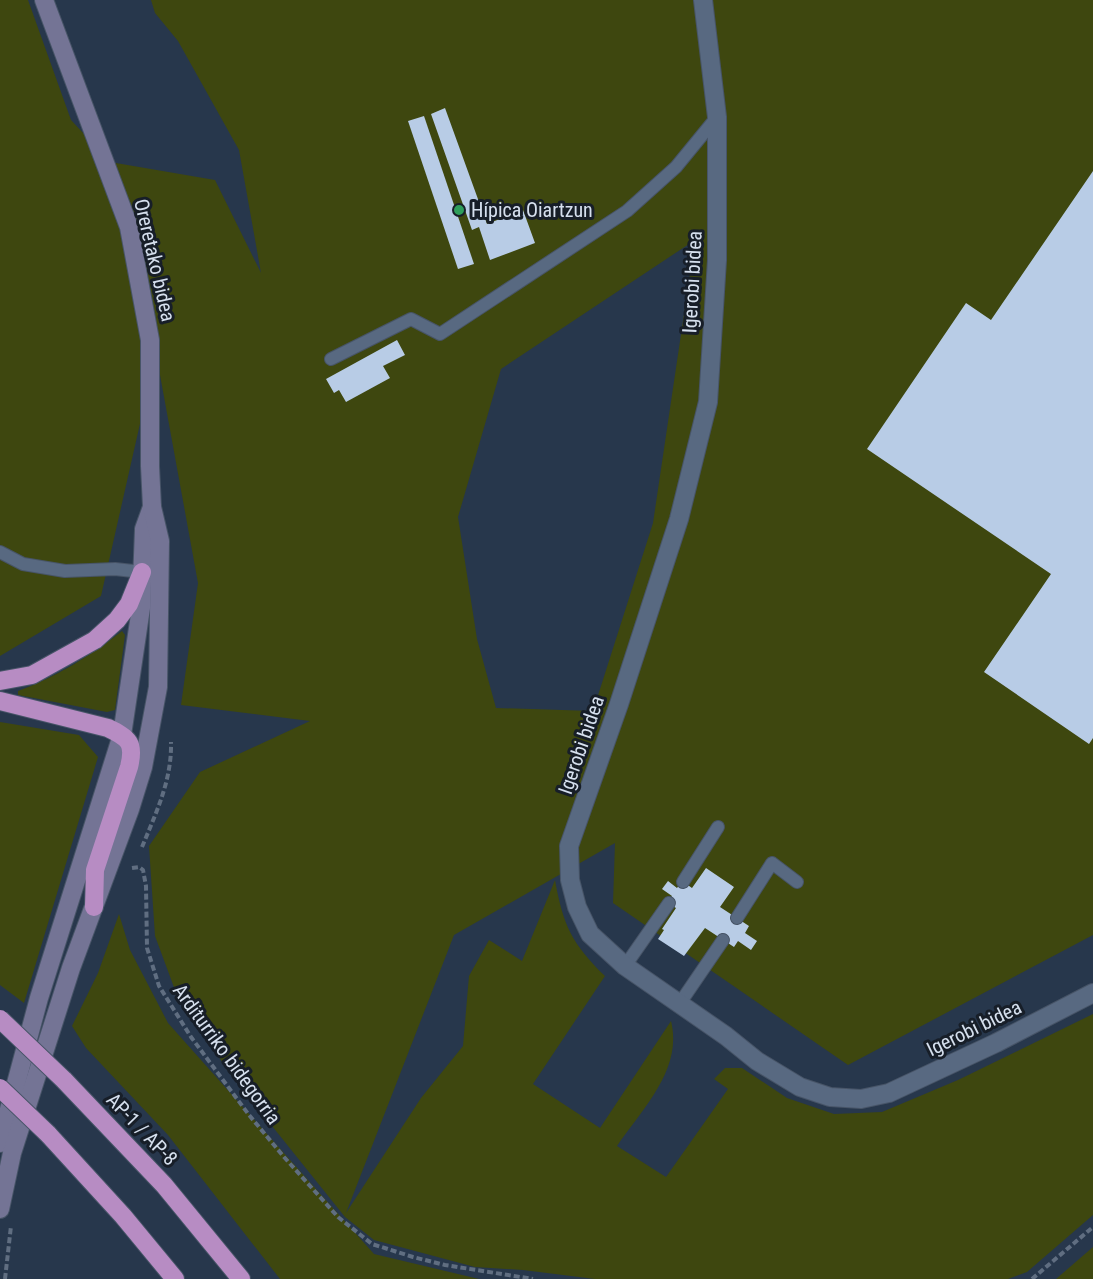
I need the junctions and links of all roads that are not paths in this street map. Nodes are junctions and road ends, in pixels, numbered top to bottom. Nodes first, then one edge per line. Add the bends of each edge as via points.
1 (44, 0) edge
2 (703, 0) edge
3 (717, 117) junction
4 (331, 359) dead end
5 (152, 507) junction
6 (0, 552) edge
7 (142, 572) junction
8 (0, 681) edge
9 (0, 701) edge
10 (122, 735) junction
11 (718, 827) dead end
12 (683, 882) dead end
13 (798, 882) dead end
14 (669, 903) dead end
15 (94, 907) junction
16 (737, 918) dead end
17 (723, 940) dead end
18 (625, 966) junction
19 (1093, 993) edge
20 (680, 1003) junction
21 (0, 1019) edge
22 (0, 1088) edge
23 (0, 1143) edge
24 (6, 1214) edge
25 (175, 1279) edge
26 (241, 1279) edge

1 - 5 main road, Oreretako bidea via 129,227 150,340
2 - 3 street, Igerobi bidea
3 - 4 lane via 676,168 627,211 440,334 411,319
3 - 18 street, Igerobi bidea via 717,260 708,402 679,519 569,846 570,880 577,907 590,934
5 - 7 main road via 144,529
5 - 15 main road via 160,541 157,696 143,767
6 - 7 lane via 23,564 65,571
7 - 8 highway via 129,604 95,640 32,675
7 - 10 main road via 141,608
9 - 10 highway
10 - 15 highway via 130,743 132,754 95,870
10 - 23 main road via 39,998
11 - 12 lane
13 - 16 lane via 772,863
14 - 18 lane
15 - 24 main road via 12,1153
17 - 20 lane
18 - 20 street, Igerobi bidea
19 - 20 street, Igerobi bidea via 921,1079 889,1093 861,1099 830,1096 800,1087 757,1061
21 - 26 highway, AP-1 / AP-8, bridge via 164,1185
22 - 25 highway, bridge via 48,1134

